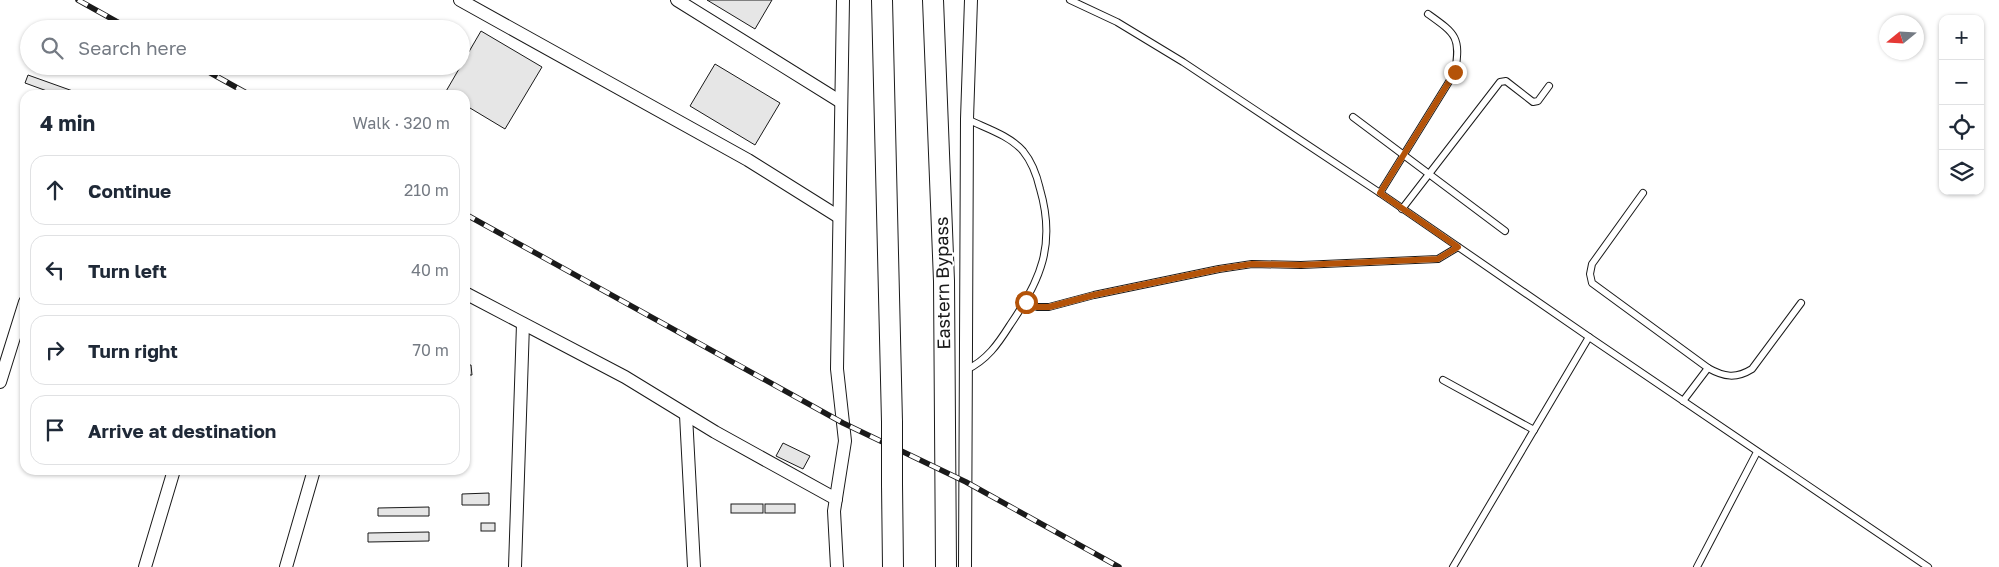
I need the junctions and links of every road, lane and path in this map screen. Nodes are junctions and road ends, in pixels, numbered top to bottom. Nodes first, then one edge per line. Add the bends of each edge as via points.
1 (460, 0) edge
2 (677, 0) edge
3 (843, 0) edge
4 (882, 0) edge
5 (933, 0) edge
6 (971, 0) edge
7 (1070, 0) edge
8 (1428, 14) dead end
9 (1549, 86) dead end
10 (841, 102) junction
11 (1352, 117) dead end
12 (967, 119) junction
13 (1403, 154) junction
14 (1429, 174) junction
15 (1380, 193) junction
16 (1643, 193) dead end
17 (1402, 209) junction
18 (839, 216) junction
19 (1505, 231) dead end
20 (1458, 247) junction
21 (470, 296) edge
22 (1026, 302) junction
23 (1801, 303) dead end
24 (20, 318) edge
25 (523, 324) junction
26 (1588, 337) junction
27 (1708, 368) junction
28 (966, 370) junction
29 (1443, 380) dead end
30 (0, 382) edge
31 (1683, 401) junction
32 (686, 415) junction
33 (1534, 430) junction
34 (1758, 452) junction
35 (173, 475) edge
36 (313, 475) edge
37 (836, 500) junction
38 (145, 567) edge
39 (286, 567) edge
40 (515, 567) edge
41 (694, 567) edge
42 (837, 567) edge
43 (893, 567) edge
44 (946, 567) edge
45 (964, 567) edge
46 (1453, 567) edge
47 (1697, 567) edge
48 (1928, 567) edge

1 - 18 street via 748,160
2 - 10 street
3 - 10 street
4 - 43 main road, bridge
5 - 44 main road, Eastern Bypass via 944,281
6 - 12 street
7 - 15 lane via 1155,44
8 - 13 lane via 1449,28 1454,36 1458,53 1455,72
9 - 14 lane via 1538,101 1533,102 1506,81 1500,82
10 - 18 street
11 - 13 lane
12 - 22 lane via 1022,150 1037,177 1047,222 1047,244
12 - 28 street
13 - 14 lane
13 - 15 lane
14 - 17 lane
14 - 19 lane
15 - 17 lane
16 - 27 lane via 1592,264 1592,283
17 - 20 lane
18 - 37 street via 837,369 845,441
20 - 22 lane via 1438,259 1252,264 1049,307 1037,307
20 - 26 lane
21 - 25 street
22 - 28 lane via 993,351
23 - 27 lane via 1752,369 1743,374 1721,376
24 - 30 street
25 - 32 street via 625,377
25 - 40 street
26 - 31 lane
26 - 33 lane
27 - 31 lane
28 - 45 street
29 - 33 lane
31 - 34 lane
32 - 37 street
32 - 41 street
33 - 46 lane
34 - 47 lane
34 - 48 lane
35 - 38 street
36 - 39 street
37 - 42 street

